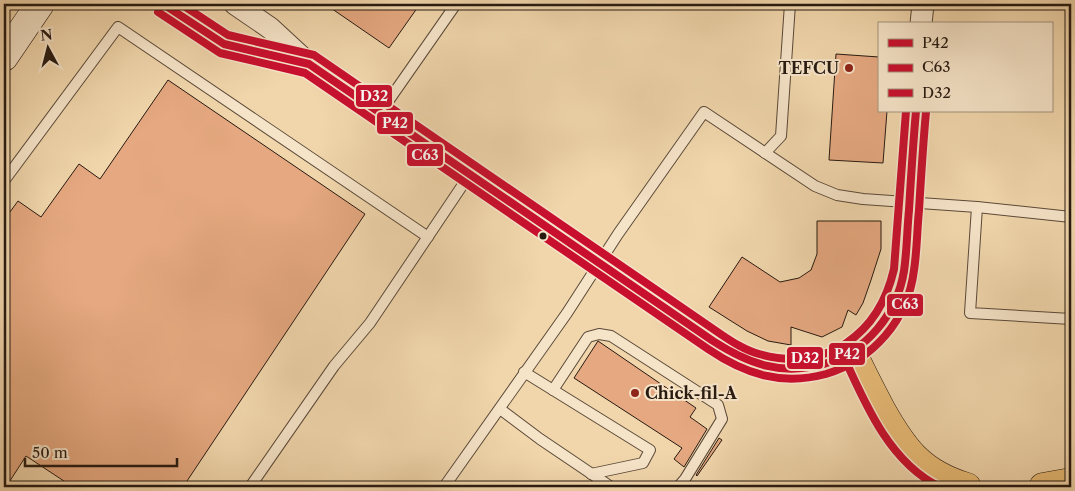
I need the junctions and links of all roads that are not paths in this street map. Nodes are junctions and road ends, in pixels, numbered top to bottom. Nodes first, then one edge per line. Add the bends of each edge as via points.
1 (40, 4) edge
2 (164, 4) edge
3 (235, 4) edge
4 (456, 4) edge
5 (790, 4) edge
6 (923, 4) edge
7 (922, 22) edge
8 (4, 57) edge
9 (309, 64) junction
10 (916, 112) edge
11 (380, 113) junction
12 (765, 153) junction
13 (470, 174) junction
14 (4, 181) edge
15 (910, 202) junction
16 (977, 207) junction
17 (1071, 217) edge
18 (428, 237) junction
19 (600, 263) junction
20 (1071, 319) edge
21 (852, 351) junction
22 (524, 372) junction
23 (553, 390) junction
24 (500, 409) junction
25 (591, 474) junction
26 (250, 487) edge
27 (444, 487) edge
28 (611, 487) edge
29 (678, 487) edge
30 (967, 487) edge

1 - 8 street
2 - 9 street via 224,44
3 - 9 street via 270,28
4 - 11 lane
5 - 12 lane via 781,136
6 - 7 street
9 - 11 street
10 - 15 street
11 - 13 street
12 - 15 lane via 829,193
12 - 19 lane via 704,112
13 - 18 lane
13 - 19 street
14 - 18 lane via 118,27
15 - 16 lane
15 - 21 street via 906,254 898,295 876,332
16 - 17 lane
16 - 20 lane via 970,313
18 - 26 lane via 370,323 334,366
19 - 21 street via 746,360 768,367 802,368 823,364
19 - 22 lane
21 - 30 highway via 867,384 907,451 928,469
22 - 23 lane
22 - 24 lane
23 - 25 lane via 650,450 642,464
23 - 29 lane via 588,337 598,334 611,336 718,405 722,419
24 - 25 lane
24 - 27 lane
25 - 28 lane

